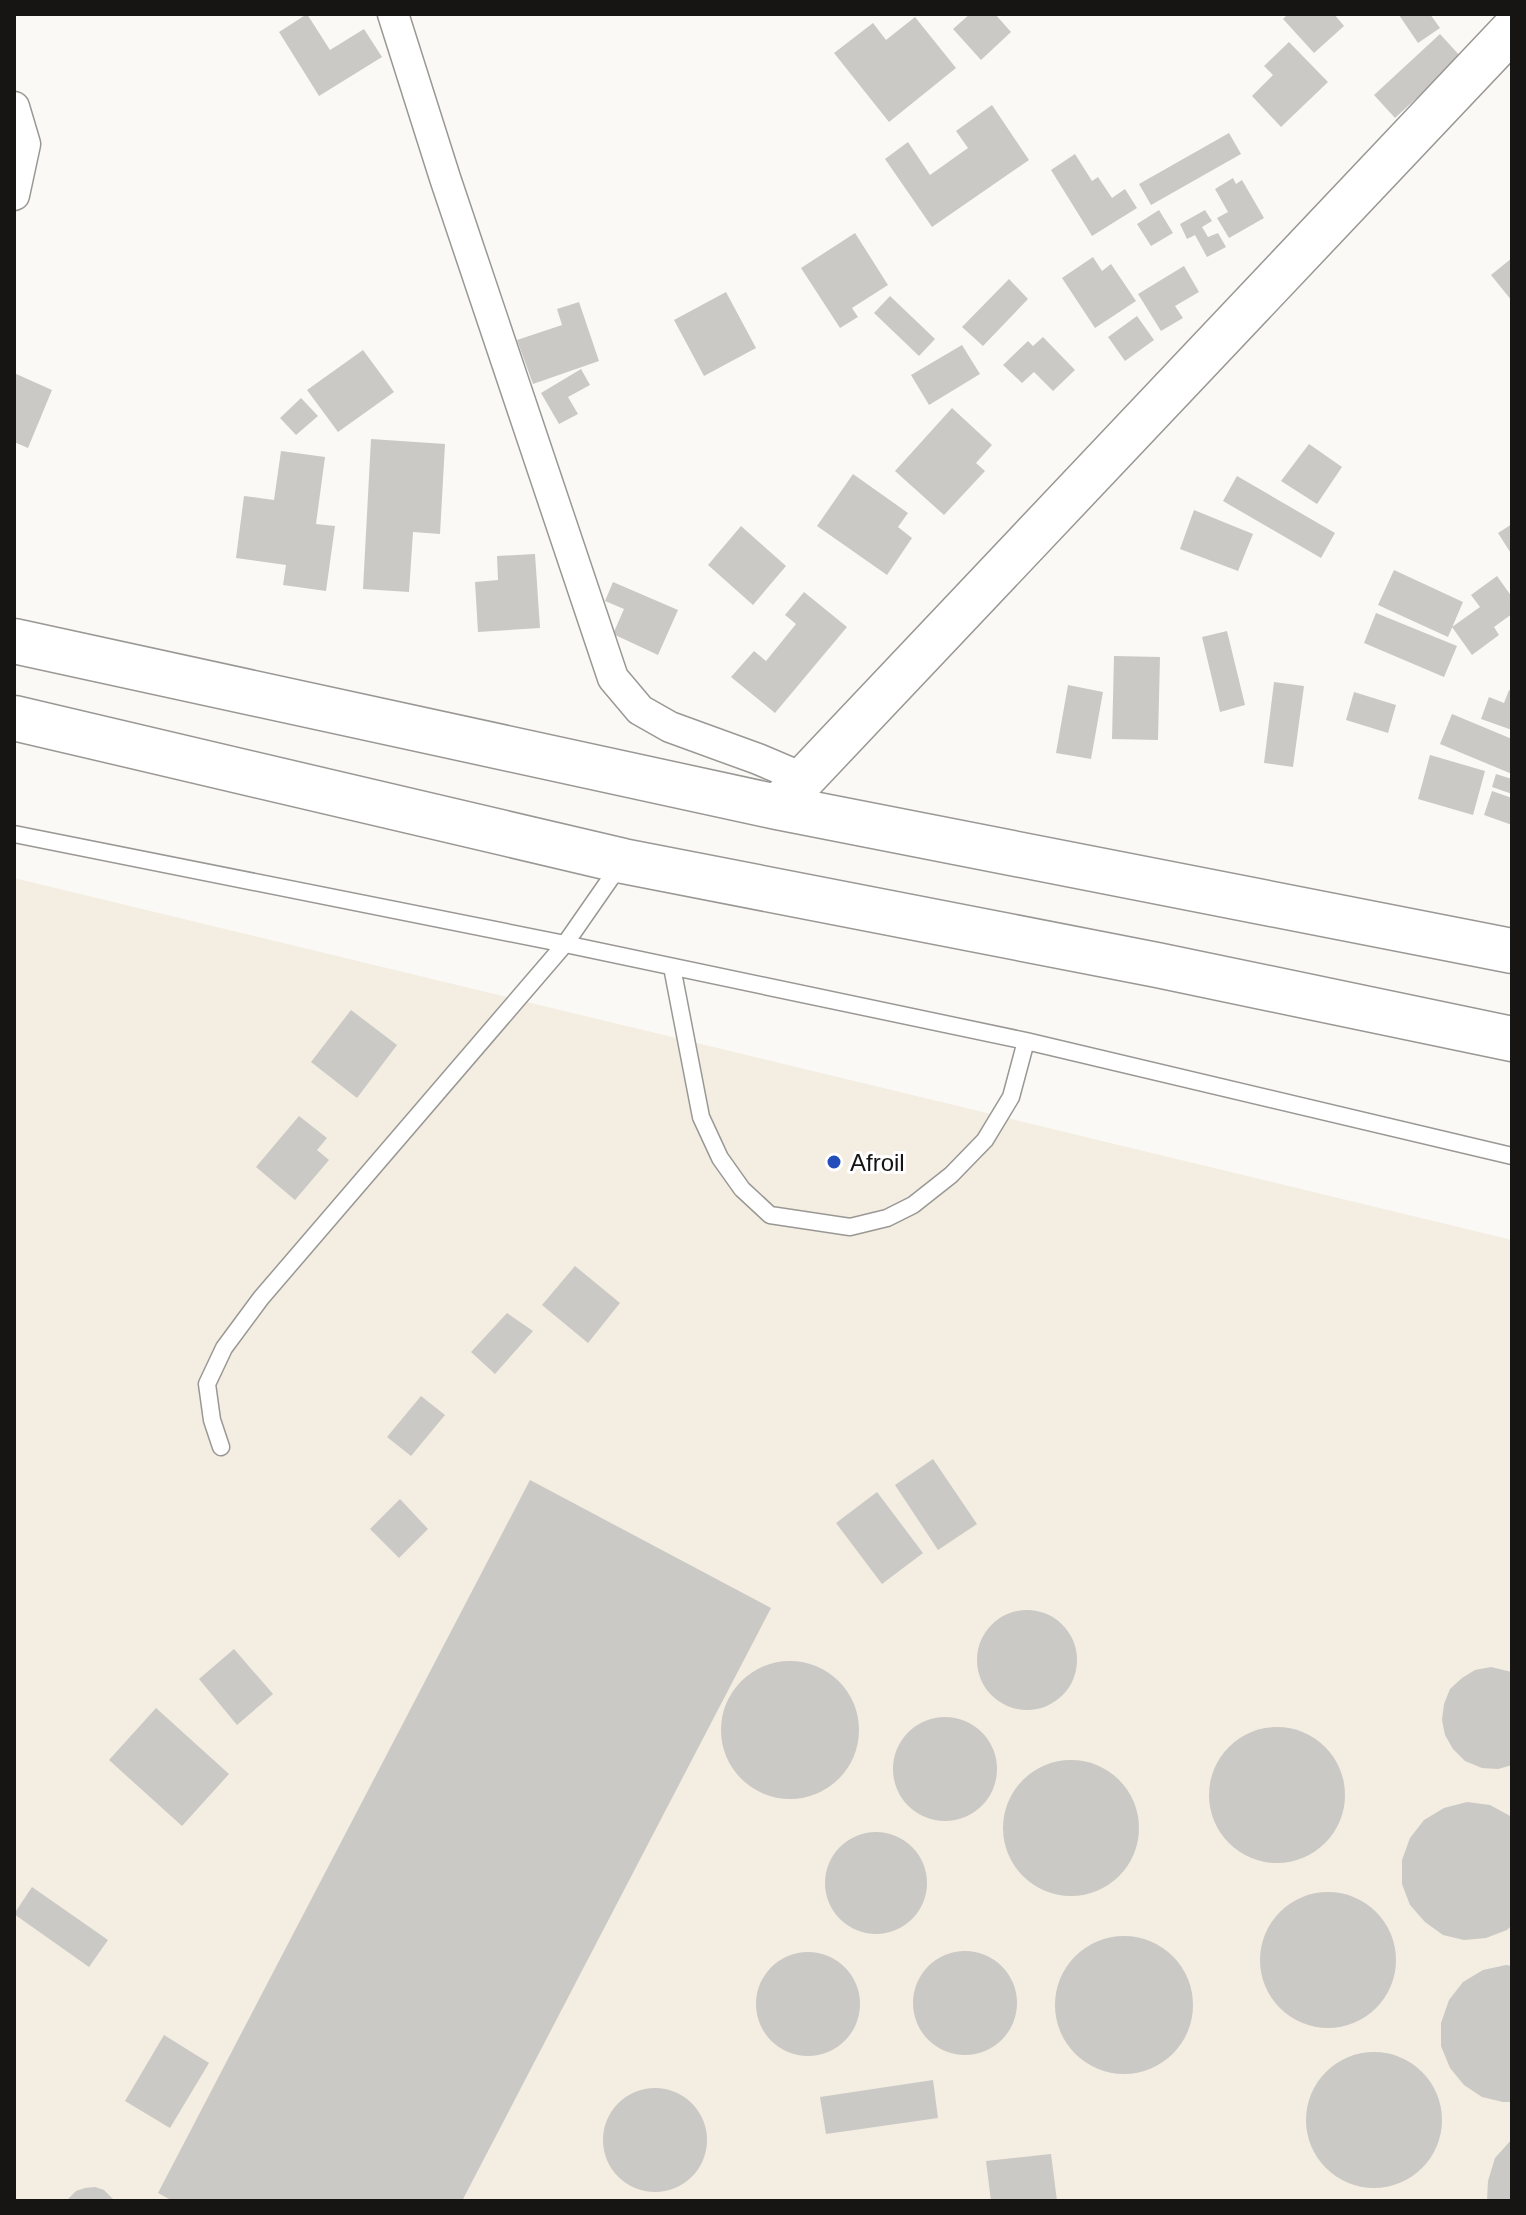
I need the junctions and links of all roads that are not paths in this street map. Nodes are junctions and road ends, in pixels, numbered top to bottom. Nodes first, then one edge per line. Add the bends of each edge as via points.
1 (393, 14) edge
2 (1512, 30) edge
3 (14, 107) edge
4 (14, 195) edge
5 (14, 641) edge
6 (14, 718) edge
7 (791, 793) junction
8 (14, 834) edge
9 (623, 861) junction
10 (565, 944) junction
11 (1512, 951) edge
12 (672, 967) junction
13 (1512, 1039) edge
14 (1026, 1041) junction
15 (1512, 1156) edge
16 (221, 1447) dead end

1 - 7 street via 613,678 640,710 670,727 758,759
2 - 7 street
3 - 4 street via 25,144
5 - 7 main road
6 - 9 main road
7 - 11 main road
8 - 10 lane
9 - 10 lane
9 - 13 main road
10 - 12 lane
10 - 16 lane via 224,1348 207,1384
12 - 14 lane
12 - 14 lane via 701,1117 720,1158 770,1215 850,1227 913,1205 985,1140 1011,1097
14 - 15 lane

